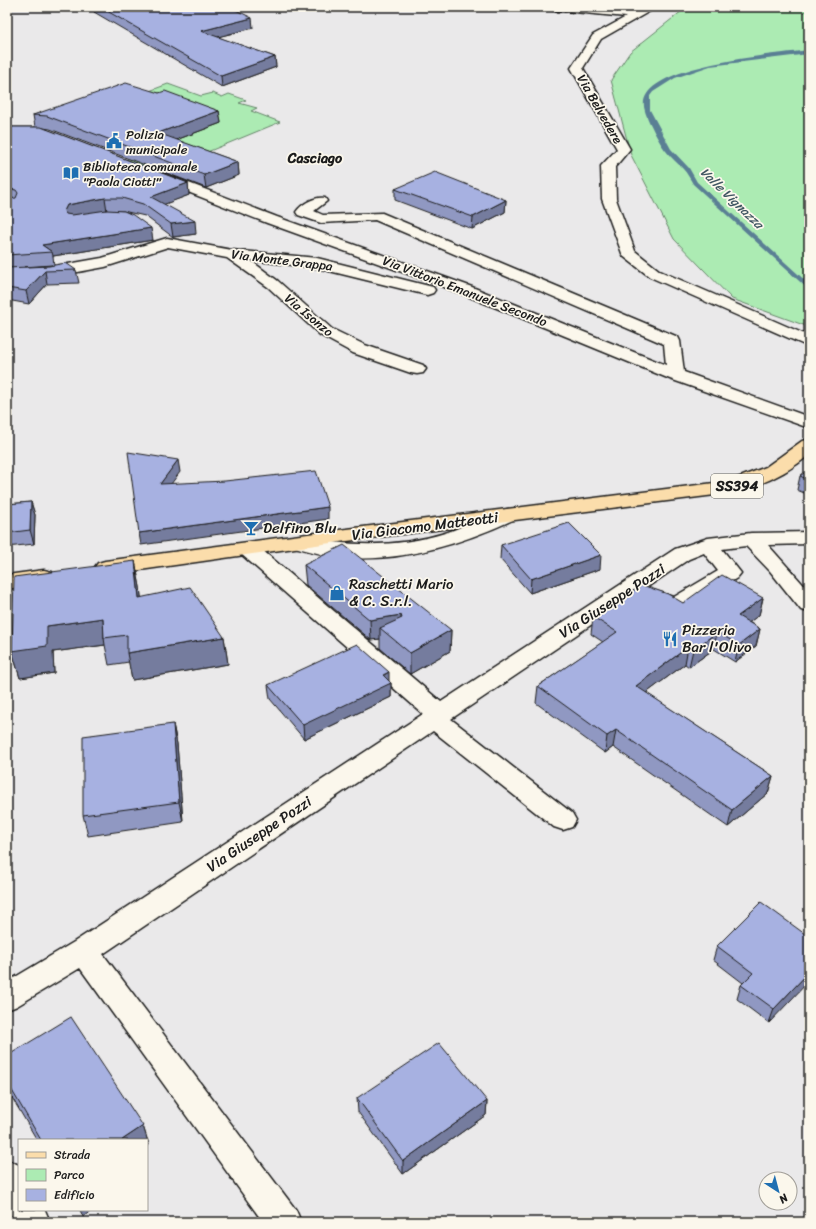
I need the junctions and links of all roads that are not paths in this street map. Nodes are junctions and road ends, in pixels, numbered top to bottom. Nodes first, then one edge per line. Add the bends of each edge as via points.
1 (553, 7) edge
2 (652, 7) edge
3 (637, 15) junction
4 (148, 171) edge
5 (320, 201) dead end
6 (303, 212) junction
7 (272, 220) junction
8 (232, 254) junction
9 (7, 274) edge
10 (466, 290) junction
11 (809, 342) edge
12 (417, 369) dead end
13 (676, 375) junction
14 (809, 423) edge
15 (809, 444) edge
16 (508, 515) joint
17 (809, 538) edge
18 (751, 539) junction
19 (298, 542) joint
20 (708, 544) junction
21 (248, 549) junction
22 (85, 571) edge
23 (61, 574) edge
24 (7, 582) edge
25 (630, 589) junction
26 (809, 605) edge
27 (436, 716) junction
28 (563, 820) dead end
29 (84, 950) junction
30 (7, 998) edge
31 (7, 1176) edge
32 (18, 1196) edge
33 (26, 1211) edge
34 (32, 1222) edge
35 (284, 1222) edge

1 - 3 street
2 - 3 street, Via Belvedere
3 - 11 street, Via Belvedere via 597,37 576,68 624,149 608,166 609,199 628,253 655,274
4 - 7 street, Via Vittorio Emanuele Secondo
5 - 6 street
6 - 7 street
6 - 13 street via 321,219 377,216 672,341
7 - 10 street, Via Vittorio Emanuele Secondo
8 - 9 street, Via Monte Grappa via 161,238 105,262 52,272
8 - 10 street, Via Monte Grappa via 317,263 418,286 445,296
8 - 12 street, Via Isonzo via 273,284 326,332 359,349
10 - 13 street, Via Vittorio Emanuele Secondo
13 - 14 street, Via Vittorio Emanuele Secondo
15 - 16 main road, Via Giacomo Matteotti / SS394 via 766,476 748,483
16 - 19 street via 447,540 390,550 352,552
17 - 18 street, Via Giuseppe Pozzi
18 - 20 street, Via Giuseppe Pozzi
18 - 26 street
19 - 21 main road
20 - 25 street, Via Giuseppe Pozzi via 682,554
20 - 25 street via 730,573 676,606
21 - 22 main road
21 - 27 street
23 - 24 main road
25 - 27 street, Via Giuseppe Pozzi
27 - 28 street
27 - 29 street, Via Giuseppe Pozzi
29 - 30 street, Via Giuseppe Pozzi
29 - 35 street
31 - 32 street
33 - 34 street

